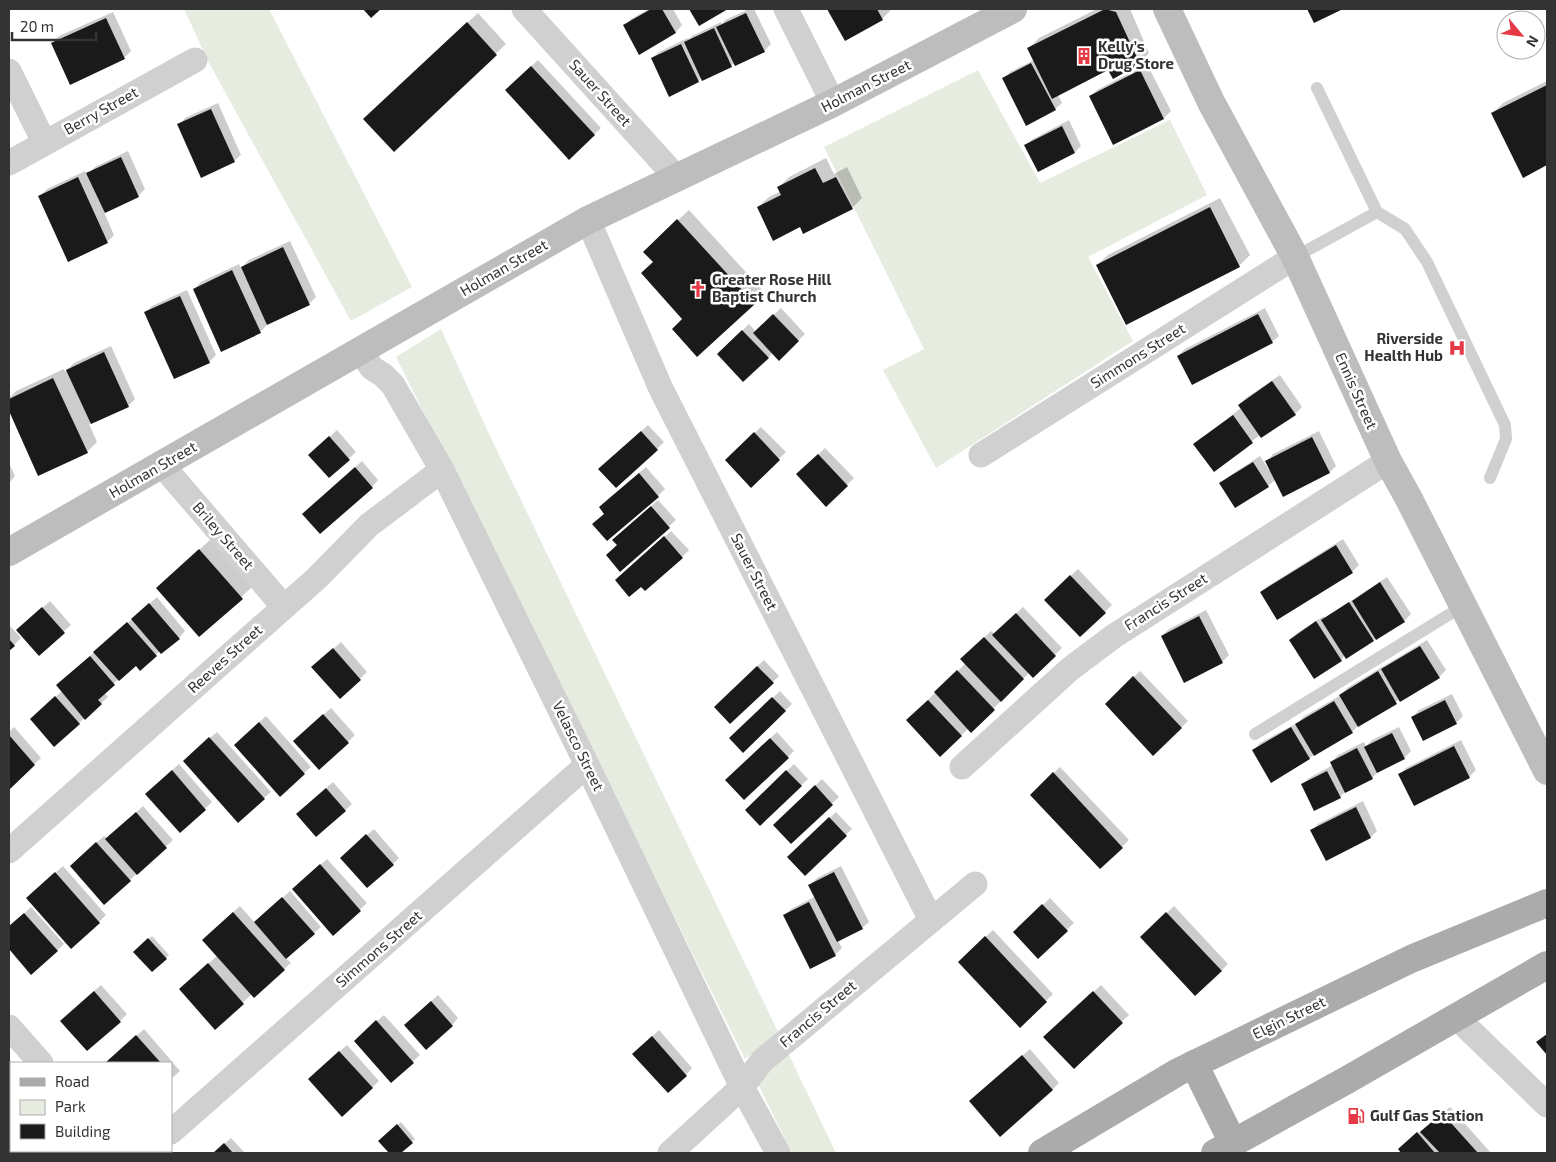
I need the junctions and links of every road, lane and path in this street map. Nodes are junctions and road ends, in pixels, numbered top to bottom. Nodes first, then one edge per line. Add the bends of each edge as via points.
1 (524, 9) edge
2 (786, 9) edge
3 (1013, 9) edge
4 (1167, 9) edge
5 (194, 60) dead end
6 (9, 71) edge
7 (1316, 88) dead end
8 (833, 104) junction
9 (44, 142) junction
10 (9, 162) edge
11 (676, 177) junction
12 (1377, 212) junction
13 (588, 220) junction
14 (1295, 257) junction
15 (360, 351) junction
16 (981, 455) dead end
17 (1388, 461) junction
18 (162, 465) junction
19 (442, 470) junction
20 (1490, 478) dead end
21 (9, 552) edge
22 (1463, 606) junction
23 (284, 607) junction
24 (1255, 734) dead end
25 (587, 765) junction
26 (962, 767) dead end
27 (1547, 771) edge
28 (9, 851) edge
29 (975, 884) dead end
30 (1547, 903) edge
31 (932, 920) junction
32 (1547, 965) edge
33 (1456, 1017) junction
34 (9, 1027) edge
35 (40, 1062) edge
36 (1194, 1064) junction
37 (742, 1087) junction
38 (1547, 1105) edge
39 (172, 1131) edge
40 (1224, 1148) edge
41 (670, 1153) edge
42 (778, 1153) edge
43 (1042, 1153) edge

1 - 11 street, Sauer Street
2 - 8 street
3 - 8 street, Holman Street
4 - 14 street, Ennis Street via 1211,102
5 - 9 street, Berry Street
6 - 9 street
7 - 12 lane
8 - 11 street, Holman Street
9 - 10 street, Berry Street
11 - 13 street, Holman Street
12 - 14 lane
12 - 20 lane via 1406,229 1427,262 1505,425 1506,439
13 - 15 street, Holman Street
13 - 31 street, Sauer Street via 661,389
14 - 16 street, Simmons Street
14 - 17 street, Ennis Street
15 - 18 street, Holman Street
15 - 19 street, Velasco Street via 372,368 394,385
17 - 22 street, Ennis Street
17 - 26 street, Francis Street via 1114,636 1070,669
18 - 21 street, Holman Street
18 - 23 street, Briley Street
19 - 23 street, Reeves Street via 369,524 318,578
19 - 25 street, Velasco Street
22 - 24 lane
22 - 27 street, Ennis Street
23 - 28 street, Reeves Street
25 - 37 street, Velasco Street
25 - 39 street, Simmons Street
29 - 31 street, Francis Street
30 - 36 main road, Elgin Street via 1410,959
31 - 37 street, Francis Street via 762,1061
32 - 33 main road
33 - 38 street
33 - 40 main road
34 - 35 street
36 - 40 main road
36 - 43 main road, Elgin Street
37 - 41 street, Francis Street
37 - 42 street, Velasco Street

